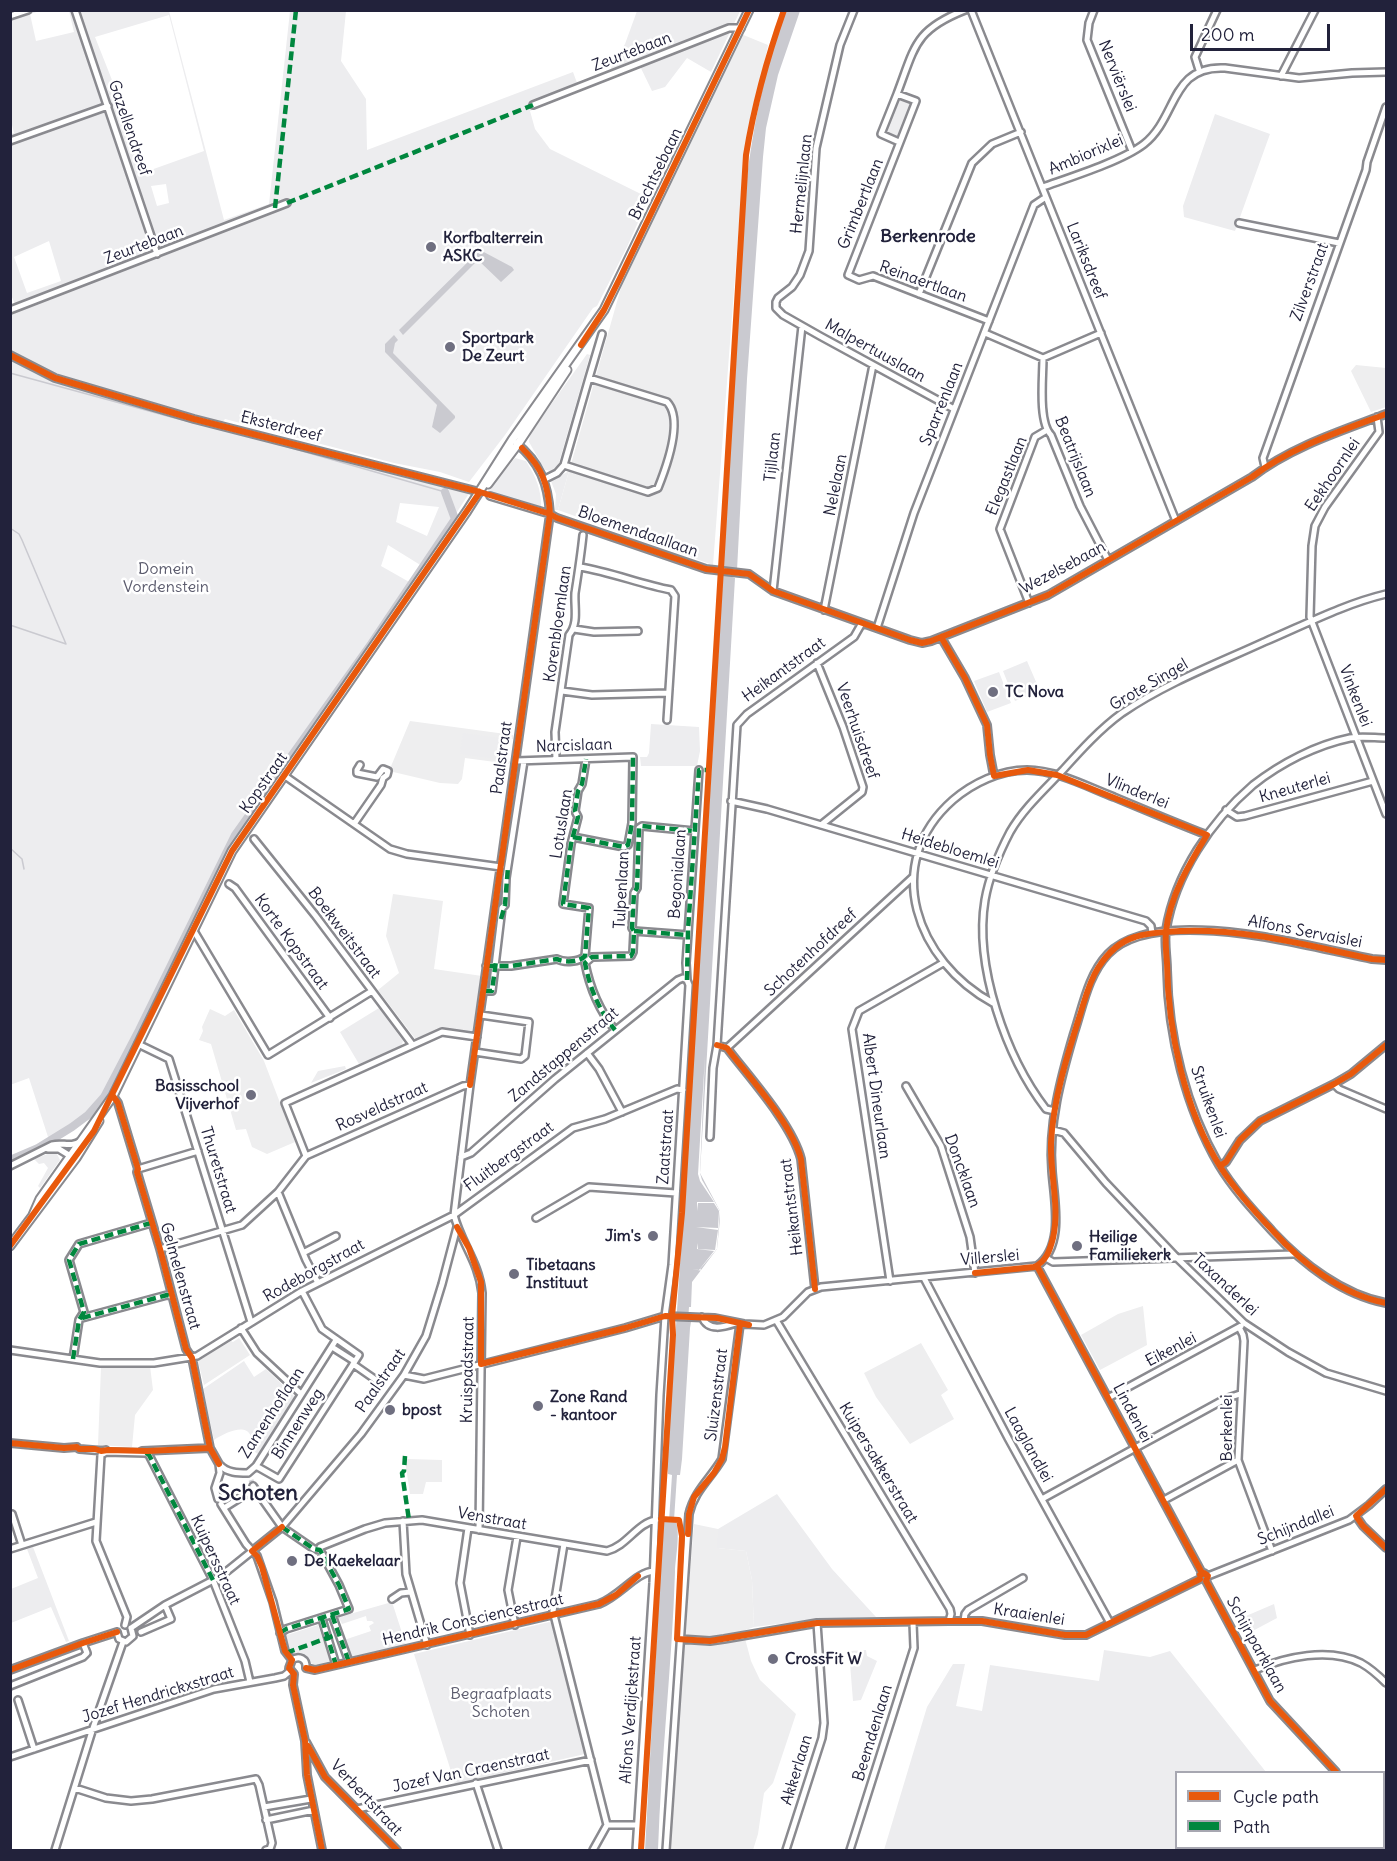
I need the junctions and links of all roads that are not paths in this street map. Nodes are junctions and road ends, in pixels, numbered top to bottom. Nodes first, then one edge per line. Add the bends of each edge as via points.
1 (28, 10) edge
2 (75, 10) edge
3 (749, 10) edge
4 (854, 10) edge
5 (964, 10) edge
6 (971, 10) edge
7 (1094, 10) edge
8 (1217, 10) edge
9 (1315, 10) edge
10 (10, 16) edge
11 (741, 28) junction
12 (1200, 70) junction
13 (1386, 72) edge
14 (1281, 76) junction
15 (897, 93) junction
16 (533, 105) dead end
17 (108, 106) junction
18 (1386, 107) edge
19 (1021, 132) junction
20 (10, 141) edge
21 (899, 142) junction
22 (1132, 151) junction
23 (1043, 188) junction
24 (1046, 197) junction
25 (287, 204) dead end
26 (1239, 223) dead end
27 (1339, 243) junction
28 (157, 254) junction
29 (848, 275) joint
30 (919, 294) junction
31 (10, 310) edge
32 (783, 315) joint
33 (989, 321) junction
34 (802, 326) junction
35 (985, 333) junction
36 (1101, 333) junction
37 (602, 334) dead end
38 (10, 355) edge
39 (1043, 358) junction
40 (873, 365) junction
41 (590, 378) junction
42 (954, 409) junction
43 (1386, 414) edge
44 (1377, 417) junction
45 (1047, 430) junction
46 (515, 442) junction
47 (564, 465) junction
48 (1265, 467) junction
49 (545, 479) junction
50 (480, 492) junction
51 (490, 496) dead end
52 (550, 514) junction
53 (1176, 521) junction
54 (583, 535) dead end
55 (1108, 560) junction
56 (580, 567) junction
57 (739, 573) joint
58 (773, 591) junction
59 (1386, 594) edge
60 (1029, 603) junction
61 (824, 610) junction
62 (1311, 622) junction
63 (862, 623) junction
64 (877, 628) junction
65 (574, 630) junction
66 (638, 631) dead end
67 (941, 637) junction
68 (817, 663) junction
69 (562, 691) junction
70 (668, 693) junction
71 (667, 720) dead end
72 (1356, 737) junction
73 (1386, 738) edge
74 (633, 757) joint
75 (556, 759) junction
76 (585, 759) junction
77 (516, 761) junction
78 (524, 761) junction
79 (360, 765) dead end
80 (699, 770) dead end
81 (1057, 775) junction
82 (285, 776) junction
83 (994, 776) junction
84 (1373, 780) junction
85 (731, 801) junction
86 (1226, 810) junction
87 (1386, 814) edge
88 (354, 824) junction
89 (821, 825) junction
90 (694, 831) junction
91 (1207, 835) junction
92 (573, 837) junction
93 (254, 839) dead end
94 (916, 853) junction
95 (501, 867) junction
96 (992, 875) junction
97 (913, 877) junction
98 (229, 884) dead end
99 (194, 931) junction
100 (634, 931) junction
101 (1166, 932) junction
102 (1152, 933) junction
103 (688, 935) junction
104 (1386, 960) edge
105 (943, 963) junction
106 (486, 966) junction
107 (496, 966) junction
108 (687, 980) junction
109 (484, 991) junction
110 (372, 992) junction
111 (993, 1003) junction
112 (481, 1015) junction
113 (330, 1018) junction
114 (615, 1030) junction
115 (477, 1037) junction
116 (138, 1044) junction
117 (412, 1044) junction
118 (717, 1045) junction
119 (1386, 1045) edge
120 (726, 1048) junction
121 (475, 1052) junction
122 (587, 1053) junction
123 (1334, 1084) junction
124 (470, 1085) junction
125 (906, 1086) dead end
126 (683, 1090) junction
127 (112, 1096) junction
128 (105, 1108) junction
129 (1386, 1109) edge
130 (120, 1110) junction
131 (1055, 1111) junction
132 (622, 1112) junction
133 (1053, 1130) junction
134 (710, 1137) dead end
135 (44, 1150) junction
136 (198, 1151) junction
137 (72, 1153) junction
138 (306, 1156) junction
139 (461, 1157) junction
140 (10, 1166) edge
141 (1220, 1167) junction
142 (138, 1169) junction
143 (278, 1192) junction
144 (676, 1193) junction
145 (454, 1215) junction
146 (536, 1218) dead end
147 (151, 1223) junction
148 (457, 1227) junction
149 (222, 1231) junction
150 (336, 1236) dead end
151 (10, 1246) edge
152 (160, 1249) junction
153 (303, 1252) junction
154 (1293, 1254) junction
155 (1046, 1258) junction
156 (1177, 1258) junction
157 (1037, 1266) junction
158 (975, 1273) junction
159 (924, 1278) junction
160 (890, 1281) junction
161 (318, 1283) junction
162 (815, 1289) junction
163 (302, 1291) junction
164 (171, 1296) junction
165 (1386, 1303) edge
166 (671, 1316) junction
167 (82, 1318) junction
168 (776, 1320) junction
169 (251, 1322) junction
170 (738, 1323) junction
171 (1244, 1323) junction
172 (1250, 1327) junction
173 (241, 1329) junction
174 (1240, 1329) junction
175 (1244, 1335) junction
176 (336, 1340) junction
177 (332, 1347) junction
178 (10, 1350) edge
179 (192, 1358) junction
180 (73, 1359) junction
181 (353, 1363) junction
182 (481, 1364) junction
183 (404, 1375) junction
184 (376, 1380) dead end
185 (1386, 1391) edge
186 (301, 1394) junction
187 (1240, 1394) junction
188 (1108, 1398) junction
189 (10, 1443) edge
190 (210, 1448) junction
191 (1135, 1448) junction
192 (1238, 1460) junction
193 (219, 1464) junction
194 (256, 1466) junction
195 (251, 1482) junction
196 (1386, 1489) edge
197 (1042, 1499) junction
198 (1164, 1500) junction
199 (221, 1504) junction
200 (10, 1515) edge
201 (1358, 1519) junction
202 (656, 1520) junction
203 (403, 1521) junction
204 (96, 1522) junction
205 (282, 1527) junction
206 (468, 1528) junction
207 (479, 1530) junction
208 (517, 1537) junction
209 (1386, 1543) edge
210 (564, 1544) junction
211 (22, 1545) junction
212 (1386, 1548) edge
213 (10, 1549) edge
214 (320, 1550) junction
215 (252, 1551) junction
216 (1272, 1551) junction
217 (654, 1571) junction
218 (1204, 1577) junction
219 (1023, 1578) dead end
220 (213, 1580) junction
221 (410, 1592) junction
222 (392, 1599) dead end
223 (165, 1605) junction
224 (332, 1615) junction
225 (554, 1615) junction
226 (322, 1619) junction
227 (949, 1621) junction
228 (964, 1621) junction
229 (817, 1623) junction
230 (913, 1623) junction
231 (1110, 1623) junction
232 (515, 1625) junction
233 (128, 1626) junction
234 (117, 1632) junction
235 (141, 1632) dead end
236 (280, 1633) junction
237 (470, 1635) junction
238 (680, 1639) junction
239 (83, 1642) junction
240 (123, 1642) junction
241 (427, 1645) junction
242 (292, 1660) junction
243 (349, 1662) junction
244 (336, 1665) junction
245 (10, 1670) edge
246 (1255, 1670) junction
247 (299, 1672) junction
248 (250, 1682) junction
249 (1386, 1683) edge
250 (10, 1686) edge
251 (18, 1700) dead end
252 (93, 1728) junction
253 (305, 1741) junction
254 (34, 1749) junction
255 (10, 1757) edge
256 (591, 1760) junction
257 (316, 1763) junction
258 (306, 1769) junction
259 (1334, 1771) edge
260 (476, 1783) junction
261 (75, 1788) junction
262 (311, 1799) junction
263 (264, 1808) junction
264 (357, 1809) junction
265 (314, 1810) junction
266 (266, 1820) junction
267 (607, 1825) junction
268 (637, 1825) junction
269 (55, 1851) edge
270 (266, 1851) edge
271 (322, 1851) edge
272 (397, 1851) edge
273 (498, 1851) edge
274 (593, 1851) edge
275 (636, 1851) edge
276 (666, 1851) edge
277 (786, 1851) edge
278 (850, 1851) edge

1 - 10 street
2 - 17 street, Gazellendreef
3 - 11 main road, Brechtsebaan
4 - 32 street, Hermelijnlaan via 840,45 816,148 809,251 800,275 776,302
5 - 15 street, Grimbertlaan via 925,33
6 - 19 street, Lariksdreef
7 - 22 street, Nerviërslei via 1087,40
8 - 12 street via 1196,54
9 - 14 street
11 - 16 street, Zeurtebaan via 729,28
11 - 46 main road, Brechtsebaan via 604,310
12 - 14 street via 1215,67
12 - 22 street, Ambiorixlei via 1182,84 1152,136
13 - 14 street
15 - 21 street, Grimbertlaan via 881,134
15 - 21 street, Grimbertlaan via 916,101
17 - 20 street
17 - 28 street, Gazellendreef
18 - 27 street, Zilverstraat
19 - 23 street, Lariksdreef
19 - 30 street via 987,147 972,163
21 - 29 street, Grimbertlaan
22 - 23 street, Ambiorixlei
23 - 24 street, Lariksdreef
24 - 33 street, Sparrenlaan via 1034,205
24 - 36 street, Lariksdreef
25 - 28 street, Zeurtebaan
26 - 27 street
27 - 48 street, Zilverstraat via 1263,458
28 - 31 street, Zeurtebaan
29 - 30 street, Reinaertlaan via 859,280 873,276
30 - 33 street, Reinaertlaan
32 - 34 street, Malpertuuslaan
33 - 35 street, Sparrenlaan
34 - 40 street, Malpertuuslaan
34 - 58 street, Tijllaan
35 - 39 street
35 - 42 street, Sparrenlaan
36 - 39 street
36 - 53 street, Lariksdreef
37 - 41 street
38 - 50 street, Eksterdreef via 55,378 194,419
39 - 45 street, Beatrijslaan via 1043,414
40 - 42 street, Malpertuuslaan
40 - 61 street, Nelelaan
41 - 47 street
41 - 47 street via 671,406 673,438 663,476 658,488 648,492
42 - 64 street, Sparrenlaan via 904,538
43 - 44 street, Wezelsebaan
44 - 48 street, Wezelsebaan
44 - 62 street, Eekhoornlei via 1379,432 1315,526
45 - 55 street, Beatrijslaan
45 - 60 street, Elegastlaan via 1035,436 1000,529
46 - 49 street, Paalstraat via 534,460
46 - 50 main road, Kopstraat
47 - 49 street
48 - 53 street, Wezelsebaan
49 - 52 street, Paalstraat
50 - 82 main road, Kopstraat
51 - 52 street
52 - 57 street, Bloemendaallaan via 705,569
52 - 77 street, Paalstraat
53 - 55 street, Wezelsebaan
54 - 56 street, Korenbloemlaan
55 - 60 street, Wezelsebaan
56 - 65 street, Korenbloemlaan
56 - 70 street via 671,590 675,596
57 - 58 street, Wezelsebaan via 749,574
58 - 61 street, Wezelsebaan
59 - 62 street, Grote Singel
60 - 67 street, Wezelsebaan
61 - 63 street, Wezelsebaan
62 - 72 street, Vinkenlei
62 - 81 street, Grote Singel via 1139,702 1119,715
63 - 64 street, Wezelsebaan
63 - 68 street, Heikantstraat via 854,637
64 - 67 street, Wezelsebaan via 922,643
65 - 66 street
65 - 69 street, Korenbloemlaan via 569,635
67 - 83 street via 987,725
68 - 85 street, Heikantstraat via 738,721
68 - 89 street, Veerhuisdreef via 863,787 862,792
69 - 70 street via 592,695
69 - 75 street, Korenbloemlaan via 555,732
70 - 71 street
72 - 73 street, Struikenlei
72 - 84 street, Vinkenlei
72 - 86 street, Struikenlei via 1290,761 1263,777
74 - 76 street, Narcislaan
74 - 92 street, Tulpenlaan via 628,845
75 - 76 street, Narcislaan
75 - 78 street, Narcislaan
76 - 92 street, Lotuslaan
77 - 78 street, Narcislaan
77 - 95 street, Paalstraat
78 - 107 street, Paalstraat
79 - 88 street via 357,773 380,777 381,784
80 - 90 street, Begonialaan
81 - 83 street, Vlinderlei via 1028,770
81 - 91 street, Vlinderlei
81 - 96 street, Grote Singel via 1011,830
82 - 88 street
82 - 99 main road, Kopstraat via 232,851
83 - 94 street, Vlinderlei via 964,790 947,806
84 - 86 street, Kneuterlei via 1237,818
84 - 87 street, Vinkenlei
85 - 89 street, Heidebloemlei
85 - 118 street, Heikantstraat
86 - 91 street, Struikenlei
88 - 95 street via 390,849 407,854
89 - 94 street, Heidebloemlei
90 - 100 street, Tulpenlaan via 639,828
90 - 103 street, Begonialaan
91 - 101 street, Struikenlei via 1184,872
92 - 107 street, Lotuslaan via 563,904 589,908 586,955 582,960
93 - 110 street, Boekweitstraat
94 - 96 street, Heidebloemlei
94 - 97 street
95 - 106 street, Paalstraat
96 - 102 street, Heidebloemlei via 1146,921
96 - 111 street, Grote Singel via 984,924
97 - 105 street via 923,930
97 - 120 street, Schotenhofdreef
98 - 113 street, Korte Kopstraat
99 - 113 street via 268,1054
99 - 116 main road, Kopstraat
100 - 103 street
100 - 114 street, Tulpenlaan via 631,956 592,957 585,963 597,1004
101 - 102 street, Alfons Servaislei
101 - 104 street, Alfons Servaislei via 1237,932
101 - 141 street, Struikenlei via 1167,987 1178,1055 1196,1116
102 - 131 street, Alfons Servaislei via 1122,942 1096,970 1072,1039
103 - 108 street, Begonialaan
105 - 111 street via 960,981
105 - 160 street, Albert Dineurlaan via 859,1011 853,1022
106 - 107 street
106 - 109 street, Paalstraat
107 - 109 street, Paalstraat via 492,991
108 - 114 street, Zandstappenstraat via 678,980
108 - 126 street, Zaatstraat
109 - 112 street, Paalstraat
110 - 113 street
110 - 117 street, Boekweitstraat
111 - 131 street, Grote Singel via 1032,1088 1046,1109
112 - 115 street, Paalstraat
112 - 121 street via 529,1022 525,1056 520,1059
114 - 122 street, Zandstappenstraat
115 - 117 street via 442,1032
115 - 121 street, Paalstraat
116 - 127 main road, Kopstraat
116 - 136 street, Thuretstraat via 169,1059
117 - 138 street via 285,1103
118 - 120 street
118 - 134 street, Heikantstraat
119 - 123 street
120 - 162 street, Heikantstraat via 798,1147
121 - 124 street, Paalstraat
122 - 132 street via 600,1069
122 - 139 street, Zandstappenstraat via 471,1154
123 - 129 street
123 - 141 street via 1260,1121
124 - 138 street, Rosveldstraat
124 - 139 street, Paalstraat
125 - 158 street, Doncklaan via 941,1146 970,1237
126 - 132 street, Fluitbergstraat via 676,1089
126 - 144 street, Zaatstraat
127 - 128 main road, Kopstraat
127 - 130 street, Gelmelenstraat
128 - 130 street
128 - 137 main road
128 - 137 main road via 94,1131
130 - 142 street, Gelmelenstraat
131 - 133 street, Alfons Servaislei
132 - 145 street, Fluitbergstraat via 573,1128
133 - 155 street, Alfons Servaislei via 1055,1224
133 - 156 street, Taxanderlei via 1064,1133
135 - 137 street
135 - 137 street via 56,1144
135 - 140 street
136 - 142 street
136 - 149 street, Thuretstraat
137 - 151 main road
138 - 143 street
139 - 145 street, Paalstraat
141 - 154 street, Struikenlei
142 - 147 street, Gelmelenstraat
143 - 149 street via 242,1225
143 - 153 street
144 - 146 street via 589,1187
144 - 166 street, Zaatstraat
145 - 148 street, Kruispadstraat
145 - 161 street, Rodeborgstraat
147 - 152 street, Gelmelenstraat
147 - 167 street via 79,1244 69,1260 84,1312
148 - 182 street, Kruispadstraat via 481,1282
148 - 183 street, Paalstraat via 426,1336
149 - 152 street
149 - 169 street, Thuretstraat
150 - 153 street
152 - 164 street, Gelmelenstraat
153 - 161 street
154 - 156 street
154 - 165 street via 1339,1285
155 - 156 street via 1053,1262
155 - 157 street, Villerslei
156 - 171 street, Taxanderlei
157 - 158 street, Villerslei
157 - 188 street, Lindenlei
158 - 159 street, Villerslei
159 - 160 street, Villerslei
159 - 197 street, Laaglandlei
160 - 162 street, Villerslei
161 - 163 street, Rodeborgstraat
162 - 168 street
163 - 169 street, Rodeborgstraat
163 - 176 street via 322,1329
164 - 167 street
164 - 179 street, Gelmelenstraat via 187,1353
166 - 170 street
166 - 182 street
166 - 202 street via 660,1395
167 - 180 street
168 - 170 street via 759,1325
168 - 227 street, Kuipersakkerstraat via 950,1609
169 - 173 street, Rodeborgstraat
170 - 238 street, Sluizenstraat via 722,1459 694,1497 689,1514
171 - 172 street, Taxanderlei
171 - 174 street, Eikenlei
172 - 175 street
172 - 185 street, Taxanderlei via 1326,1373
173 - 179 street, Rodeborgstraat
173 - 186 street via 257,1353
174 - 175 street
174 - 188 street, Eikenlei
175 - 187 street, Berkenlei
176 - 177 street, Zamenhoflaan
176 - 181 street via 359,1354
177 - 181 street
177 - 186 street, Zamenhoflaan
178 - 180 street
179 - 180 street via 135,1363
179 - 190 street, Gelmelenstraat
181 - 184 street
181 - 194 street, Binnenweg via 279,1479
182 - 183 street via 424,1378
182 - 207 street, Kruispadstraat
183 - 205 street, Paalstraat via 361,1434
186 - 194 street, Zamenhoflaan
187 - 191 street
187 - 192 street, Berkenlei
188 - 191 street, Lindenlei
189 - 190 street via 77,1446 101,1452
190 - 193 street, Gelmelenstraat
191 - 197 street
191 - 198 street, Lindenlei
192 - 198 street
192 - 216 street, Berkenlei
193 - 195 street, Zamenhoflaan
193 - 199 street via 215,1488
194 - 195 street, Zamenhoflaan
195 - 199 street
195 - 205 street
196 - 201 street, Schijndallei
197 - 231 street, Laaglandlei
198 - 218 street, Lindenlei
199 - 215 street
200 - 211 street
201 - 209 street
201 - 212 street
201 - 216 street, Schijndallei
202 - 210 street, Venstraat via 647,1522 615,1549
202 - 217 street
203 - 206 street, Venstraat via 422,1520
203 - 214 street, Venstraat via 365,1528
203 - 221 street
204 - 211 street
204 - 220 street, Kuipersstraat via 101,1455 146,1453
204 - 233 street via 96,1541
205 - 214 street via 314,1550
205 - 215 street, Paalstraat
206 - 207 street, Venstraat
206 - 237 street via 460,1583
207 - 208 street, Venstraat
208 - 210 street, Venstraat
208 - 232 street via 508,1590
210 - 225 street via 552,1606
211 - 213 street
214 - 224 street via 349,1609
215 - 220 street, Paalstraat
215 - 236 street via 262,1567
216 - 218 street, Schijndallei
217 - 225 street, Hendrik Consciencestraat via 643,1572 607,1600
217 - 268 street, Alfons Verdijckstraat
218 - 231 street, Kraaienlei
218 - 246 street, Schijnparklaan
219 - 228 street via 968,1610
220 - 223 street, Paalstraat
220 - 248 street, Kuipersstraat
221 - 222 street
221 - 241 street
223 - 233 street, Paalstraat
223 - 235 street via 171,1619
224 - 226 street
224 - 243 street
225 - 232 street, Hendrik Consciencestraat
225 - 256 street
226 - 236 street
226 - 244 street
227 - 228 street, Kraaienlei
227 - 230 street, Kraaienlei
228 - 231 street, Kraaienlei via 1073,1636 1086,1635
229 - 230 street, Kraaienlei
229 - 238 street, Kraaienlei via 710,1641
229 - 277 street, Akkerlaan via 822,1738
230 - 278 street, Beemdenlaan via 914,1648
232 - 237 street, Hendrik Consciencestraat
233 - 234 street via 119,1627
233 - 240 street via 133,1636
234 - 239 street
234 - 240 street
236 - 242 street
237 - 241 street, Hendrik Consciencestraat
238 - 276 street, Sluizenstraat
239 - 245 street
239 - 250 street via 87,1653 83,1657
240 - 252 street
241 - 243 street, Hendrik Consciencestraat
242 - 247 street, Verbertstraat via 289,1665
242 - 247 street via 302,1659 306,1663
243 - 244 street, Hendrik Consciencestraat
244 - 247 street, Hendrik Consciencestraat
246 - 249 street via 1322,1654 1361,1663
246 - 259 street, Schijnparklaan via 1270,1701
247 - 248 street, Jozef Hendrickxstraat
247 - 253 street, Verbertstraat via 293,1685
248 - 252 street, Jozef Hendrickxstraat via 214,1689
251 - 254 street
252 - 254 street, Jozef Hendrickxstraat
252 - 261 street
253 - 257 street, Verbertstraat
253 - 258 street, Verbertstraat
254 - 255 street, Jozef Hendrickxstraat
256 - 260 street, Jozef Van Craenstraat
256 - 267 street
257 - 258 street, Verbertstraat
257 - 264 street, Verbertstraat
258 - 262 street
260 - 264 street, Jozef Van Craenstraat
260 - 273 street
261 - 263 street via 131,1801 256,1779
261 - 269 street
262 - 263 street
262 - 265 street
263 - 266 street
264 - 272 street, Verbertstraat
265 - 266 street
265 - 271 street
266 - 270 street via 272,1843
267 - 268 street
267 - 274 street
268 - 275 street, Alfons Verdijckstraat

